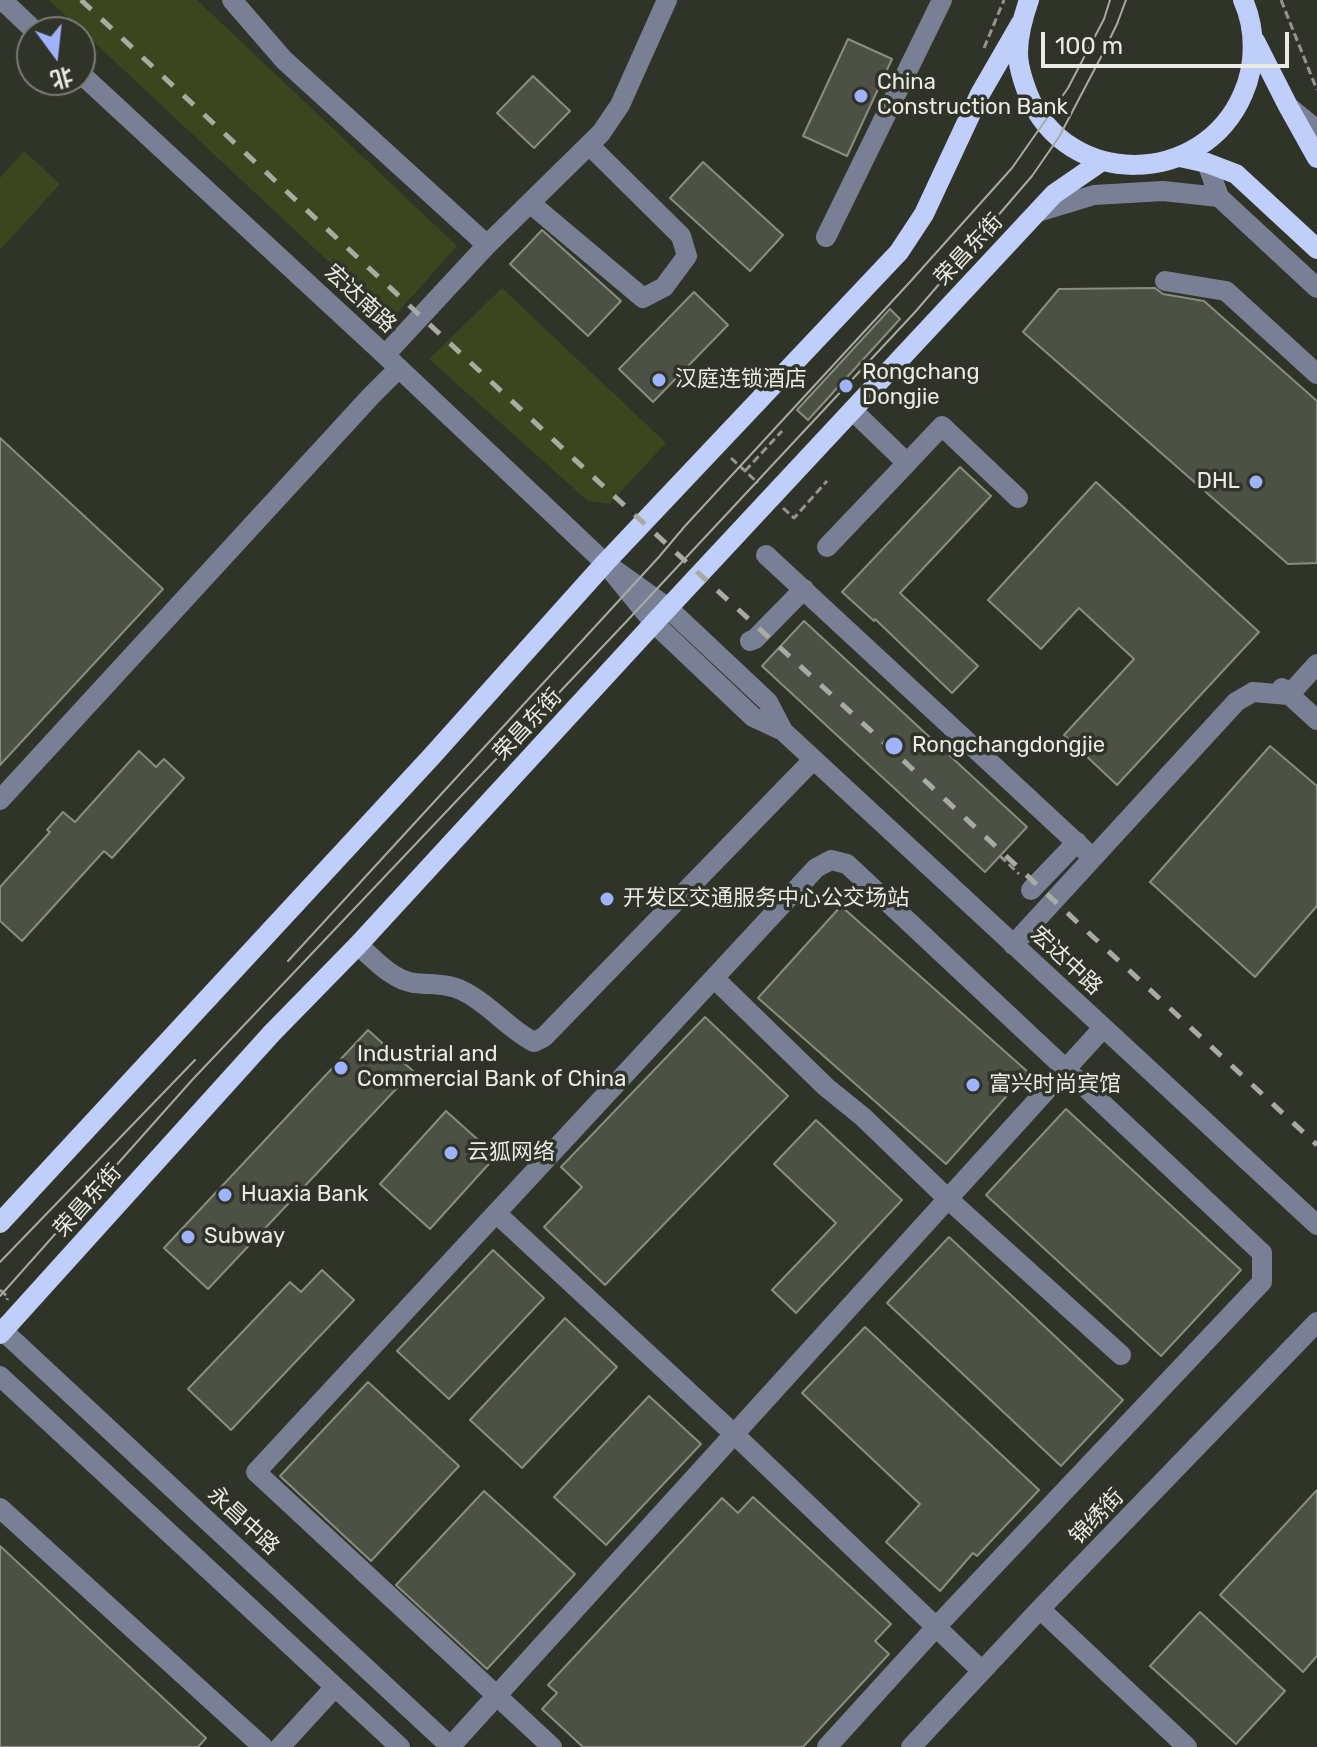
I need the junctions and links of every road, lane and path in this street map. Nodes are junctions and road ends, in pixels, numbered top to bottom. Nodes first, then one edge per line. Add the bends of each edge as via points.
1 (2, 0) edge
2 (232, 0) edge
3 (667, 0) edge
4 (942, 0) edge
5 (1029, 0) edge
6 (1243, 0) edge
7 (1281, 0) edge
8 (19, 16) edge
9 (1021, 23) junction
10 (1253, 35) junction
11 (96, 88) edge
12 (1317, 90) edge
13 (1288, 106) junction
14 (1317, 130) edge
15 (589, 145) junction
16 (1180, 157) junction
17 (1317, 158) edge
18 (1102, 161) junction
19 (1207, 163) junction
20 (1219, 197) junction
21 (530, 203) junction
22 (1038, 212) junction
23 (826, 237) dead end
24 (487, 245) junction
25 (1317, 249) edge
26 (1165, 281) dead end
27 (1317, 288) edge
28 (392, 362) junction
29 (1317, 374) edge
30 (853, 411) junction
31 (782, 431) dead end
32 (725, 453) dead end
33 (907, 463) junction
34 (745, 471) junction
35 (827, 481) dead end
36 (764, 490) dead end
37 (1018, 498) dead end
38 (774, 499) dead end
39 (827, 547) dead end
40 (766, 555) dead end
41 (605, 563) junction
42 (804, 589) junction
43 (661, 616) junction
44 (750, 641) dead end
45 (1317, 664) edge
46 (1285, 690) junction
47 (1317, 720) edge
48 (813, 760) junction
49 (0, 800) edge
50 (1077, 842) junction
51 (1000, 856) dead end
52 (1093, 858) junction
53 (1032, 889) joint
54 (358, 945) junction
55 (1013, 945) junction
56 (714, 978) junction
57 (1103, 1028) junction
58 (1066, 1069) junction
59 (948, 1199) junction
60 (496, 1213) junction
61 (0, 1223) edge
62 (1317, 1225) edge
63 (1317, 1322) edge
64 (1, 1331) edge
65 (1121, 1355) dead end
66 (0, 1376) edge
67 (734, 1434) junction
68 (0, 1508) edge
69 (1040, 1609) junction
70 (937, 1626) junction
71 (982, 1671) junction
72 (335, 1687) junction
73 (497, 1695) junction
74 (263, 1747) edge
75 (280, 1747) edge
76 (400, 1747) edge
77 (450, 1747) edge
78 (552, 1747) edge
79 (827, 1747) edge
80 (911, 1747) edge
81 (1187, 1747) edge

1 - 8 street
2 - 24 street via 284,60
3 - 15 street via 620,105
4 - 23 street
5 - 9 main road
6 - 10 main road
7 - 12 path
9 - 18 main road via 1018,54 1032,105 1059,137
9 - 41 main road via 980,94 924,214 899,252
10 - 13 main road
10 - 16 main road via 1248,85 1239,104 1208,141
11 - 28 street, 宏达南路
13 - 14 street
13 - 17 main road
15 - 21 street
15 - 21 street via 681,236 687,256 664,287 643,298
16 - 18 main road via 1129,166
16 - 19 main road
18 - 22 main road, 荣昌东街 via 1054,194
19 - 20 street
19 - 25 main road via 1236,174
20 - 22 street via 1163,191 1094,195
20 - 27 street
21 - 24 street
22 - 30 main road, 荣昌东街
24 - 28 street
26 - 29 street via 1226,291
28 - 41 street, 宏达南路
28 - 49 street via 371,396
30 - 33 street
30 - 43 main road, 荣昌东街
31 - 34 path
32 - 34 path
33 - 37 street via 942,426
33 - 39 street
34 - 36 path
35 - 38 path via 794,518
40 - 42 street
41 - 43 street, 宏达南路
41 - 61 main road
42 - 44 street
42 - 50 street
43 - 48 street, 宏达中路 via 753,717 783,731
43 - 54 main road, 荣昌东街
45 - 46 street
46 - 47 street
46 - 52 street via 1253,692 1236,702
48 - 54 street via 534,1042 461,989 411,983
48 - 55 street, 宏达中路
50 - 52 street
50 - 53 street
51 - 53 path
52 - 55 street
54 - 64 main road, 荣昌东街
55 - 57 street, 宏达中路
56 - 58 street via 816,868 831,860 847,864
56 - 59 street
56 - 60 street
57 - 58 street
57 - 62 street, 宏达中路
58 - 59 street
58 - 70 street via 1262,1253 1262,1282
59 - 65 street
59 - 67 street
60 - 67 street
60 - 73 street via 256,1472
63 - 69 street, 锦绣街
64 - 77 street, 永昌中路
66 - 72 street
67 - 70 street
67 - 73 street
68 - 74 street
69 - 71 street, 锦绣街
69 - 81 street
70 - 71 street
70 - 79 street
71 - 80 street, 锦绣街
72 - 75 street
72 - 76 street
73 - 77 street
73 - 78 street

